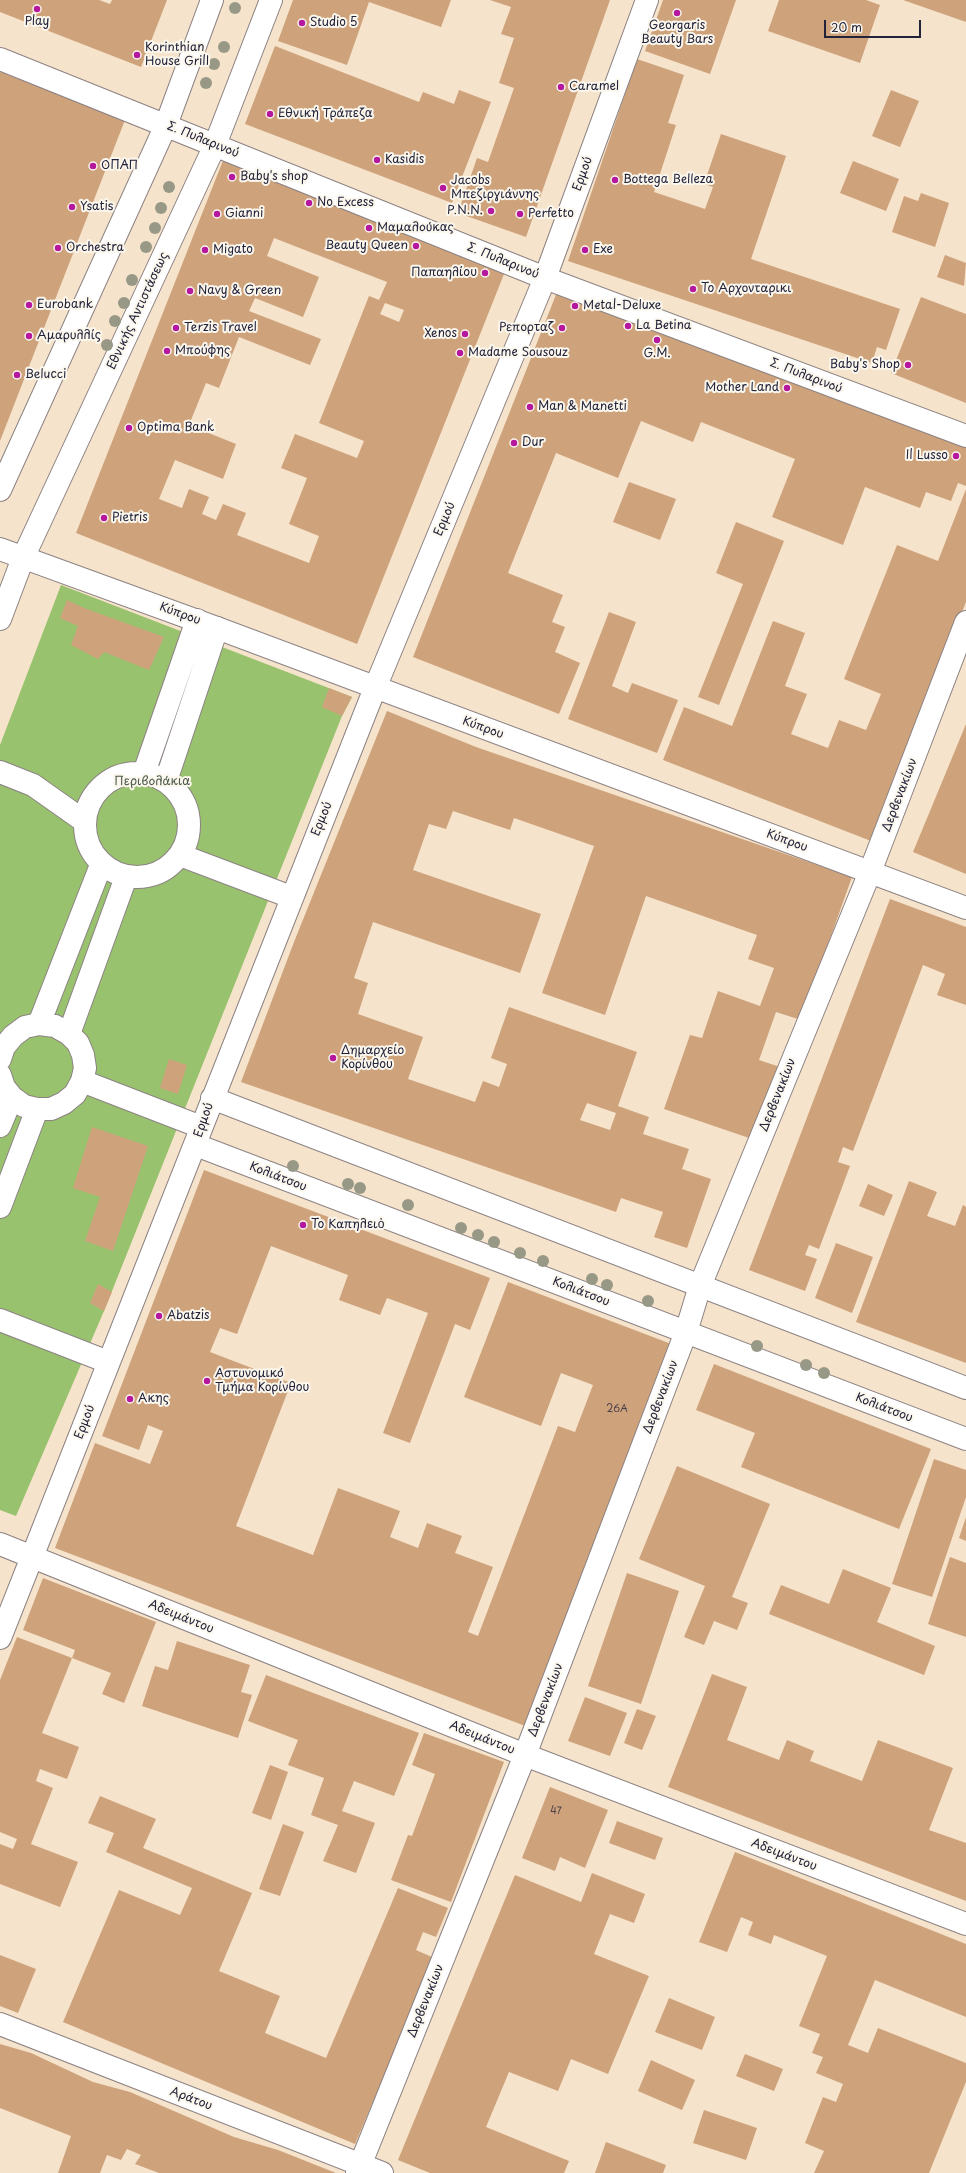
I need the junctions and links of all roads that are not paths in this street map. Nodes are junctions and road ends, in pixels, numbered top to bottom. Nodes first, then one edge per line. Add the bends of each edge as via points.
1 (212, 0) edge
2 (271, 0) edge
3 (647, 0) edge
4 (0, 59) edge
5 (166, 125) junction
6 (215, 145) junction
7 (545, 278) junction
8 (966, 436) edge
9 (0, 490) edge
10 (0, 549) edge
11 (23, 558) junction
12 (0, 619) edge
13 (197, 620) junction
14 (966, 622) edge
15 (217, 628) junction
16 (375, 688) junction
17 (0, 772) edge
18 (144, 773) junction
19 (166, 781) junction
20 (84, 821) junction
21 (180, 855) junction
22 (101, 865) junction
23 (870, 872) junction
24 (126, 877) junction
25 (291, 897) junction
26 (966, 908) edge
27 (39, 1024) junction
28 (69, 1034) junction
29 (1, 1050) edge
30 (0, 1075) edge
31 (82, 1081) junction
32 (12, 1098) junction
33 (212, 1098) junction
34 (36, 1109) junction
35 (0, 1126) edge
36 (198, 1136) junction
37 (0, 1207) edge
38 (700, 1286) junction
39 (0, 1320) edge
40 (686, 1332) junction
41 (108, 1362) junction
42 (966, 1388) edge
43 (966, 1439) edge
44 (0, 1544) edge
45 (32, 1557) junction
46 (0, 1638) edge
47 (525, 1755) junction
48 (966, 1924) edge
49 (0, 2024) edge
50 (358, 2169) edge
51 (382, 2173) edge

1 - 5 street
2 - 6 street, Εθνικής Αντιστάσεως
3 - 7 street, Ερμού
4 - 5 street, Σ. Πυλαρινού
5 - 6 street, Σ. Πυλαρινού
5 - 9 street
6 - 7 street, Σ. Πυλαρινού
6 - 11 street, Εθνικής Αντιστάσεως
7 - 8 street, Σ. Πυλαρινού
7 - 16 street, Ερμού
10 - 11 street, Κύπρου
11 - 12 street, Εθνικής Αντιστάσεως
11 - 13 street, Κύπρου
13 - 15 street, Κύπρου
13 - 18 street
14 - 23 street, Δερβενακίων
15 - 16 street, Κύπρου
15 - 19 street
16 - 23 street, Κύπρου
16 - 25 street, Ερμού
17 - 20 street via 33,785
18 - 19 street
18 - 20 street via 127,774 111,780 98,790 89,804
19 - 21 street via 178,793 186,807 190,823 188,840
20 - 22 street via 85,837 91,852
21 - 24 street via 170,866 157,874 142,878
21 - 25 street
22 - 24 street
22 - 27 street
23 - 26 street, Κύπρου
23 - 38 street, Δερβενακίων
24 - 28 street
25 - 33 street, Ερμού
27 - 28 street via 55,1026
27 - 29 street via 25,1028 13,1036
28 - 31 street via 83,1055 85,1068
30 - 32 street via 4,1087
31 - 34 street via 75,1094 64,1103 51,1109
31 - 36 street, Κολιάτσου
32 - 34 street via 24,1106
32 - 35 street
33 - 36 street, Ερμού
33 - 38 street
34 - 37 street
36 - 40 street, Κολιάτσου
36 - 41 street, Ερμού
38 - 40 street, Δερβενακίων
38 - 42 street
39 - 41 street
40 - 43 street, Κολιάτσου
40 - 47 street, Δερβενακίων
41 - 45 street, Ερμού
44 - 45 street, Αδειμάντου
45 - 46 street, Ερμού
45 - 47 street, Αδειμάντου
47 - 48 street, Αδειμάντου
47 - 50 street, Δερβενακίων
49 - 50 street, Αράτου
50 - 51 street, Αράτου

